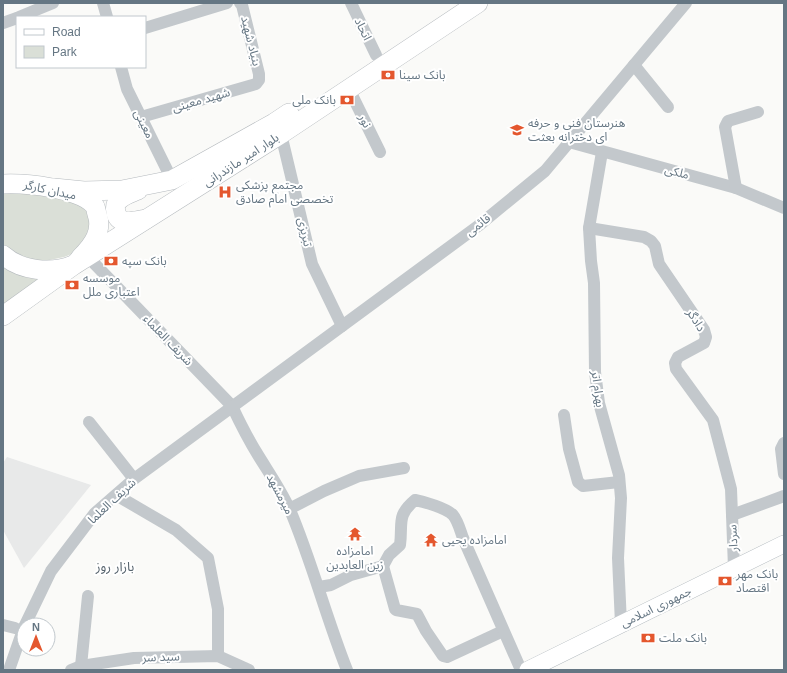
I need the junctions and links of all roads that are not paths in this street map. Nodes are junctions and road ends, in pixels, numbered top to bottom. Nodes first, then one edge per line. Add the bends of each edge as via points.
1 (53, 3) edge
2 (103, 3) edge
3 (227, 3) edge
4 (240, 3) edge
5 (351, 3) edge
6 (456, 3) edge
7 (478, 3) edge
8 (686, 3) edge
9 (20, 16) edge
10 (107, 16) edge
11 (16, 18) edge
12 (3, 23) edge
13 (146, 28) edge
14 (376, 55) junction
15 (634, 65) junction
16 (121, 68) edge
17 (259, 80) joint
18 (349, 89) junction
19 (668, 107) dead end
20 (758, 112) dead end
21 (141, 117) junction
22 (281, 134) junction
23 (569, 142) junction
24 (380, 152) dead end
25 (602, 152) junction
26 (172, 180) junction
27 (9, 183) edge
28 (148, 185) junction
29 (54, 188) junction
30 (736, 188) junction
31 (784, 208) edge
32 (149, 218) junction
33 (589, 228) junction
34 (3, 255) edge
35 (81, 261) junction
36 (3, 316) edge
37 (342, 326) junction
38 (232, 406) junction
39 (564, 415) dead end
40 (89, 422) dead end
41 (784, 443) edge
42 (404, 468) dead end
43 (784, 474) edge
44 (134, 479) junction
45 (619, 482) junction
46 (116, 495) junction
47 (784, 496) edge
48 (289, 509) junction
49 (732, 515) junction
50 (784, 544) edge
51 (383, 566) junction
52 (734, 568) junction
53 (319, 587) junction
54 (88, 596) dead end
55 (26, 617) edge
56 (622, 624) junction
57 (3, 625) edge
58 (16, 626) edge
59 (503, 631) junction
60 (16, 644) edge
61 (218, 656) junction
62 (76, 668) edge
63 (8, 670) edge
64 (249, 670) edge
65 (347, 670) edge
66 (521, 670) edge
67 (528, 670) edge

1 - 9 street
2 - 10 street
3 - 13 street
4 - 17 street, بنیاد شهید
5 - 14 street, اتحاد
6 - 14 main road, بلوار امیر مازندرانی
7 - 18 main road, بلوار امیر مازندرانی
8 - 15 street, قائمی
11 - 12 street
14 - 26 main road, بلوار امیر مازندرانی via 274,123
15 - 19 street
15 - 23 street, قائمی
16 - 21 street, معینی
17 - 21 street, شهید معینی via 256,84
18 - 22 main road, بلوار امیر مازندرانی
18 - 24 street, نور
20 - 30 street via 728,121 725,128
21 - 26 street, معینی
22 - 32 main road, بلوار امیر مازندرانی
22 - 37 street, تبریزی via 312,264
23 - 25 street, ملکی
23 - 37 street, قائمی via 545,171 478,226
25 - 30 street, ملکی
25 - 33 street, بهرام اتر
26 - 28 main road, بلوار امیر مازندرانی
27 - 29 main road, میدان کارگر
28 - 29 main road, بلوار امیر مازندرانی via 99,191
28 - 32 main road via 124,196 115,206 118,218 123,222
29 - 35 main road, میدان کارگر via 79,195 95,206 100,228
30 - 31 street, ملکی
32 - 35 main road, بلوار امیر مازندرانی
33 - 45 street, بهرام اتر via 594,283 595,372 599,403
33 - 49 street, دادگر via 644,237 651,241 655,246 659,264 704,330 704,343 678,357 675,363 676,369 713,420 731,489
34 - 35 main road via 8,260 34,270 56,269
35 - 36 main road, بلوار امیر مازندرانی
35 - 38 street, شریف العلماء
37 - 38 street, قائمی
38 - 44 street, شریف العلما
38 - 48 street, میرمشهد
39 - 45 street via 578,482 583,486
40 - 44 street
41 - 43 street
42 - 48 street via 359,476
44 - 46 street, شریف العلما
45 - 56 street, بهرام اتر via 618,558
46 - 55 street, شریف العلما via 95,513 51,571
46 - 61 street via 176,530 208,558 218,609
47 - 49 street, سردار
48 - 53 street, میرمشهد
49 - 52 street, سردار
50 - 52 main road, جمهوری اسلامی
51 - 53 street
51 - 59 street via 396,610 418,614 443,656
51 - 59 street via 389,555 400,545 401,516 415,500 452,514 459,525
52 - 56 main road, جمهوری اسلامی
53 - 65 street, میرمشهد
54 - 62 street
56 - 67 main road, جمهوری اسلامی
57 - 58 street
59 - 66 street
60 - 63 street, شریف العلما
61 - 62 street, سید سر via 134,658
61 - 64 street, سید سر

